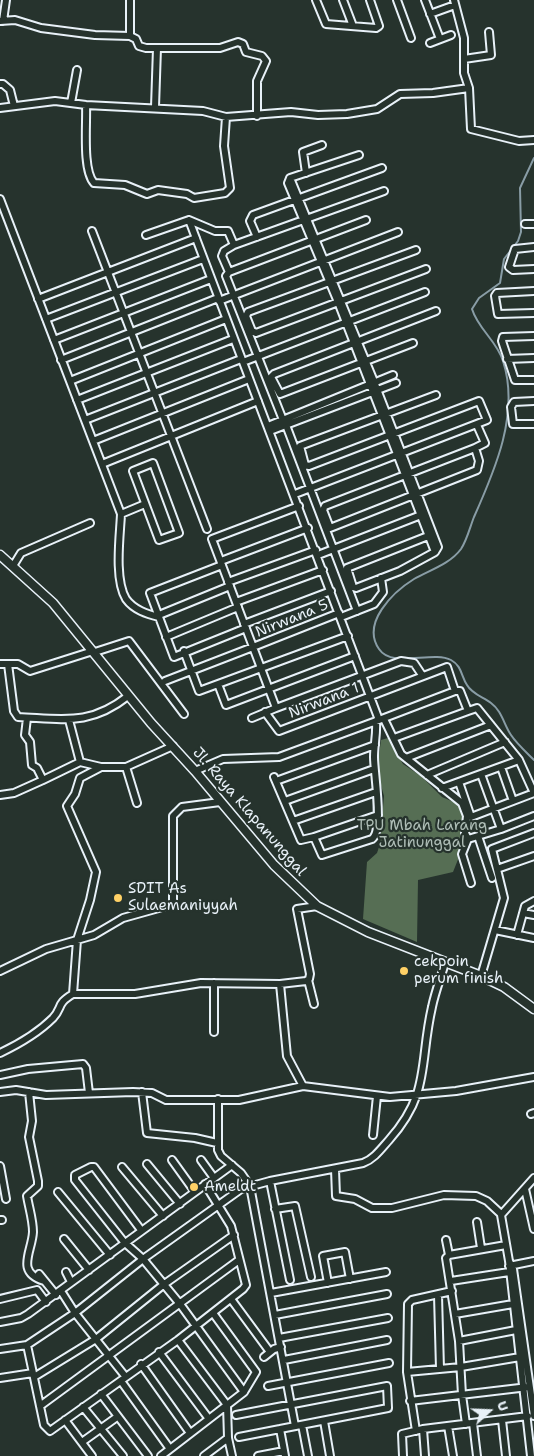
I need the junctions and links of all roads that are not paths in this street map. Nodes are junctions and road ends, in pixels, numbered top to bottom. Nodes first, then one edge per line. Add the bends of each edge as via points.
1 (6, 0) edge
2 (130, 0) edge
3 (316, 0) edge
4 (343, 0) edge
5 (370, 0) edge
6 (397, 0) edge
7 (425, 0) edge
8 (453, 3) edge
9 (430, 14) junction
10 (1, 21) edge
11 (353, 26) junction
12 (489, 32) dead end
13 (450, 35) dead end
14 (130, 36) junction
15 (411, 38) dead end
16 (440, 39) junction
17 (430, 43) dead end
18 (157, 48) junction
19 (464, 59) junction
20 (77, 70) dead end
21 (0, 84) edge
22 (469, 88) junction
23 (71, 103) junction
24 (86, 105) junction
25 (14, 106) junction
26 (156, 107) junction
27 (0, 108) edge
28 (256, 116) junction
29 (226, 117) junction
30 (534, 140) edge
31 (322, 145) dead end
32 (359, 155) dead end
33 (382, 168) dead end
34 (306, 173) junction
35 (384, 192) dead end
36 (297, 198) junction
37 (0, 199) edge
38 (306, 219) junction
39 (189, 220) junction
40 (366, 220) dead end
41 (525, 224) dead end
42 (534, 224) edge
43 (92, 231) dead end
44 (398, 232) dead end
45 (146, 235) dead end
46 (257, 237) junction
47 (196, 238) junction
48 (314, 240) junction
49 (234, 246) junction
50 (534, 247) edge
51 (416, 250) dead end
52 (203, 259) junction
53 (323, 260) junction
54 (426, 269) dead end
55 (534, 269) edge
56 (108, 272) junction
57 (229, 272) junction
58 (211, 279) junction
59 (331, 280) junction
60 (534, 291) edge
61 (117, 292) junction
62 (425, 292) dead end
63 (234, 296) junction
64 (38, 299) junction
65 (218, 300) junction
66 (340, 301) junction
67 (436, 311) dead end
68 (125, 312) junction
69 (534, 313) edge
70 (46, 319) junction
71 (226, 319) junction
72 (347, 321) junction
73 (132, 332) junction
74 (534, 336) edge
75 (233, 339) junction
76 (54, 340) junction
77 (355, 341) junction
78 (413, 343) dead end
79 (140, 353) junction
80 (258, 357) junction
81 (534, 358) edge
82 (507, 359) junction
83 (62, 360) junction
84 (242, 361) junction
85 (363, 361) junction
86 (148, 372) junction
87 (393, 375) dead end
88 (249, 379) junction
89 (534, 380) edge
90 (70, 381) junction
91 (396, 383) dead end
92 (374, 388) junction
93 (156, 392) junction
94 (436, 394) dead end
95 (77, 400) junction
96 (534, 401) edge
97 (258, 402) junction
98 (164, 413) junction
99 (384, 414) junction
100 (85, 420) junction
101 (284, 423) junction
102 (534, 424) edge
103 (477, 425) junction
104 (269, 429) junction
105 (392, 434) junction
106 (172, 436) junction
107 (93, 441) junction
108 (475, 448) junction
109 (400, 454) junction
110 (102, 464) junction
111 (407, 474) junction
112 (310, 488) junction
113 (295, 494) junction
114 (415, 494) junction
115 (145, 504) junction
116 (300, 506) junction
117 (121, 514) junction
118 (421, 515) junction
119 (90, 523) dead end
120 (308, 528) junction
121 (328, 528) junction
122 (207, 529) dead end
123 (428, 536) junction
124 (334, 549) junction
125 (435, 552) junction
126 (317, 553) junction
127 (0, 555) edge
128 (221, 563) junction
129 (13, 566) junction
130 (323, 570) junction
131 (381, 578) junction
132 (229, 584) junction
133 (331, 591) junction
134 (237, 605) junction
135 (357, 611) junction
136 (340, 615) junction
137 (159, 616) junction
138 (245, 626) junction
139 (166, 636) junction
140 (348, 636) junction
141 (253, 648) junction
142 (94, 651) junction
143 (184, 652) junction
144 (355, 656) junction
145 (4, 664) edge
146 (261, 668) junction
147 (192, 671) junction
148 (362, 675) junction
149 (422, 675) junction
150 (165, 681) dead end
151 (218, 684) junction
152 (269, 688) junction
153 (455, 691) junction
154 (128, 696) junction
155 (371, 696) junction
156 (276, 708) junction
157 (468, 711) junction
158 (265, 712) junction
159 (184, 714) dead end
160 (27, 718) junction
161 (252, 718) dead end
162 (69, 720) junction
163 (380, 720) junction
164 (491, 725) junction
165 (394, 738) junction
166 (505, 742) junction
167 (375, 745) junction
168 (173, 746) junction
169 (406, 758) junction
170 (519, 760) junction
171 (80, 762) junction
172 (101, 767) junction
173 (126, 767) junction
174 (502, 767) junction
175 (374, 769) junction
176 (195, 771) junction
177 (481, 774) junction
178 (427, 775) junction
179 (43, 780) junction
180 (459, 782) junction
181 (442, 788) junction
182 (376, 792) junction
183 (534, 793) edge
184 (0, 795) edge
185 (284, 801) junction
186 (513, 801) junction
187 (220, 802) junction
188 (137, 803) dead end
189 (492, 808) junction
190 (378, 815) junction
191 (534, 816) edge
192 (469, 818) junction
193 (293, 821) junction
194 (500, 829) junction
195 (534, 833) edge
196 (478, 836) junction
197 (314, 838) junction
198 (468, 839) junction
199 (534, 856) edge
200 (497, 869) junction
201 (492, 878) dead end
202 (471, 883) dead end
203 (534, 901) edge
204 (317, 906) junction
205 (523, 913) junction
206 (534, 914) edge
207 (495, 930) junction
208 (517, 935) junction
209 (534, 938) edge
210 (77, 940) junction
211 (445, 963) junction
212 (0, 971) edge
213 (481, 976) junction
214 (308, 980) junction
215 (214, 983) junction
216 (280, 984) junction
217 (73, 994) junction
218 (314, 1004) dead end
219 (534, 1009) edge
220 (214, 1032) dead end
221 (0, 1053) edge
222 (0, 1075) edge
223 (534, 1077) edge
224 (303, 1086) junction
225 (0, 1092) edge
226 (29, 1092) junction
227 (142, 1092) junction
228 (89, 1093) junction
229 (418, 1094) junction
230 (377, 1096) junction
231 (218, 1099) junction
232 (373, 1135) dead end
233 (217, 1143) junction
234 (172, 1160) dead end
235 (200, 1160) dead end
236 (147, 1164) dead end
237 (232, 1165) junction
238 (0, 1166) edge
239 (122, 1167) dead end
240 (335, 1169) junction
241 (214, 1178) junction
242 (534, 1178) edge
243 (270, 1181) junction
244 (205, 1184) junction
245 (250, 1186) junction
246 (525, 1189) junction
247 (58, 1192) dead end
248 (195, 1192) junction
249 (6, 1199) dead end
250 (180, 1204) junction
251 (220, 1205) junction
252 (275, 1209) junction
253 (501, 1214) junction
254 (163, 1216) junction
255 (477, 1222) dead end
256 (534, 1229) edge
257 (141, 1230) junction
258 (234, 1235) junction
259 (64, 1239) dead end
260 (446, 1240) dead end
261 (124, 1242) junction
262 (506, 1245) junction
263 (481, 1248) junction
264 (110, 1255) junction
265 (449, 1256) junction
266 (142, 1259) junction
267 (238, 1260) junction
268 (534, 1261) edge
269 (510, 1266) junction
270 (89, 1270) junction
271 (66, 1272) dead end
272 (386, 1272) dead end
273 (39, 1274) dead end
274 (311, 1277) dead end
275 (350, 1279) junction
276 (290, 1280) dead end
277 (44, 1281) junction
278 (450, 1281) junction
279 (71, 1282) junction
280 (328, 1283) junction
281 (163, 1285) junction
282 (452, 1291) junction
283 (59, 1293) junction
284 (270, 1293) junction
285 (387, 1294) dead end
286 (438, 1295) junction
287 (0, 1299) edge
288 (231, 1299) junction
289 (46, 1302) junction
290 (180, 1304) junction
291 (513, 1304) junction
292 (75, 1313) junction
293 (213, 1313) junction
294 (455, 1314) junction
295 (275, 1315) junction
296 (388, 1318) dead end
297 (0, 1322) edge
298 (194, 1326) junction
299 (516, 1330) junction
300 (279, 1338) junction
301 (96, 1339) junction
302 (178, 1340) junction
303 (388, 1340) dead end
304 (459, 1341) junction
305 (28, 1345) junction
306 (281, 1347) junction
307 (0, 1349) edge
308 (159, 1352) junction
309 (270, 1352) junction
310 (109, 1356) junction
311 (264, 1357) dead end
312 (520, 1357) junction
313 (284, 1360) junction
314 (390, 1363) dead end
315 (141, 1364) junction
316 (461, 1367) junction
317 (440, 1369) junction
318 (406, 1372) junction
319 (33, 1375) junction
320 (0, 1378) edge
321 (123, 1378) junction
322 (287, 1382) junction
323 (268, 1386) dead end
324 (529, 1390) edge
325 (244, 1392) junction
326 (101, 1394) junction
327 (462, 1394) junction
328 (410, 1401) junction
329 (291, 1404) junction
330 (227, 1405) junction
331 (40, 1406) junction
332 (82, 1407) junction
333 (236, 1415) dead end
334 (531, 1416) edge
335 (118, 1417) junction
336 (209, 1419) junction
337 (65, 1420) junction
338 (502, 1420) junction
339 (324, 1421) junction
340 (470, 1423) junction
341 (302, 1425) junction
342 (295, 1426) junction
343 (448, 1426) junction
344 (100, 1428) junction
345 (532, 1428) edge
346 (280, 1429) junction
347 (420, 1430) junction
348 (190, 1433) junction
349 (239, 1437) dead end
350 (228, 1438) junction
351 (82, 1442) junction
352 (170, 1448) junction
353 (284, 1453) edge
354 (92, 1456) edge
355 (123, 1456) edge
356 (148, 1456) edge
357 (161, 1456) edge
358 (204, 1456) edge
359 (232, 1456) edge
360 (258, 1456) edge
361 (308, 1456) edge
362 (330, 1456) edge
363 (402, 1456) edge
364 (425, 1456) edge
365 (453, 1456) edge
366 (477, 1456) edge
367 (506, 1456) edge
368 (532, 1456) edge

1 - 10 street
2 - 14 street
3 - 11 street via 326,24
4 - 11 street
5 - 11 street via 379,26
6 - 15 street
7 - 9 street
8 - 9 street
8 - 19 street via 464,38
9 - 16 street
10 - 14 street via 15,20 41,28 95,35
12 - 19 street via 491,55
13 - 16 street
14 - 18 street via 139,46
16 - 17 street
18 - 26 street
18 - 28 street via 220,48 238,42 243,44 246,52 264,57 266,63 257,82
19 - 22 street
20 - 23 street
21 - 25 street via 10,90
22 - 28 street via 400,94 377,109 347,114 292,112
22 - 30 street via 471,129 519,141
23 - 24 street
23 - 25 street via 55,101
24 - 26 street
24 - 29 street via 86,148 94,183 125,185 147,194 158,190 188,194 194,198 225,193 230,188 224,146
25 - 27 street
26 - 29 street via 203,111
28 - 29 street
31 - 34 street via 304,152
32 - 34 street
33 - 36 street
34 - 36 street via 290,178 288,183
35 - 38 street
36 - 38 street
36 - 46 street via 253,215 250,221
37 - 64 street
38 - 46 street
38 - 48 street
39 - 45 street
39 - 47 street
39 - 49 street via 215,231 228,231
40 - 48 street
41 - 42 street
43 - 56 street
44 - 53 street
46 - 49 street
47 - 52 street
47 - 56 street
48 - 53 street
48 - 57 street
49 - 57 street via 222,252
50 - 55 street via 515,248 509,267 513,270
51 - 59 street
52 - 58 street
52 - 61 street
53 - 59 street
53 - 63 street
54 - 66 street
56 - 61 street
56 - 64 street
57 - 63 street via 226,276
58 - 65 street
58 - 68 street
59 - 66 street
59 - 66 street via 248,312 246,316 252,331
60 - 69 street via 497,292 495,296 498,314
61 - 68 street
61 - 70 street
62 - 72 street
63 - 65 street
63 - 80 street
64 - 70 street
65 - 71 street
65 - 73 street
66 - 72 street
67 - 77 street
68 - 73 street
68 - 76 street
70 - 76 street
71 - 75 street
71 - 79 street
72 - 77 street
72 - 80 street
73 - 79 street
73 - 83 street
74 - 82 street via 503,337
75 - 84 street
75 - 86 street
76 - 83 street
77 - 85 street
77 - 85 street via 272,374 272,379 280,394
78 - 85 street
79 - 86 street
79 - 90 street
80 - 84 street
80 - 101 street
81 - 82 street
82 - 89 street via 515,380
83 - 90 street
84 - 88 street
84 - 93 street
85 - 92 street
86 - 93 street
86 - 95 street
87 - 92 street
88 - 97 street
88 - 98 street
90 - 95 street
91 - 92 street
92 - 99 street
92 - 101 street
93 - 98 street
93 - 100 street
94 - 99 street
95 - 100 street
96 - 102 street via 514,402 511,407 513,424
97 - 104 street
97 - 106 street
98 - 106 street
98 - 107 street
99 - 105 street
99 - 105 street via 299,449 308,467
100 - 107 street
101 - 104 street
101 - 112 street
103 - 105 street via 487,420 479,401
103 - 108 street via 485,443
103 - 109 street
104 - 113 street
105 - 109 street
106 - 110 street
106 - 122 street
107 - 110 street
108 - 111 street
108 - 114 street via 479,461 476,470
109 - 111 street
109 - 112 street
110 - 117 street
111 - 114 street
111 - 121 street via 323,507
112 - 113 street
112 - 121 street
113 - 116 street
114 - 118 street
114 - 121 street
114 - 125 street via 438,547
115 - 115 street via 159,540 179,533 153,463 133,471
115 - 117 street
116 - 120 street
116 - 128 street via 212,538
117 - 137 street via 121,584 126,598 145,613
118 - 123 street
118 - 124 street
119 - 129 street via 21,553
120 - 126 street
120 - 128 street
121 - 124 street
123 - 125 street
123 - 131 street via 346,570 354,588
124 - 126 street
124 - 135 street
125 - 131 street
126 - 130 street
126 - 132 street
127 - 129 street, Jl. Raya Klapanunggal
128 - 132 street
128 - 137 street via 150,593
129 - 142 street, Jl. Raya Klapanunggal via 53,603
130 - 133 street
130 - 134 street
131 - 135 street, Nirwana 5 via 384,588 380,598
132 - 134 street
132 - 137 street
133 - 136 street
133 - 138 street
134 - 138 street
134 - 139 street
135 - 136 street, Nirwana 5
136 - 140 street
136 - 141 street, Nirwana 5
137 - 139 street
138 - 141 street
138 - 143 street
139 - 143 street via 174,657
140 - 144 street
140 - 146 street
141 - 146 street
141 - 147 street, Nirwana 5
142 - 145 street via 30,671 20,665
142 - 154 street, Jl. Raya Klapanunggal
142 - 159 street via 129,641
143 - 147 street
144 - 148 street
144 - 152 street
145 - 160 street via 15,713 18,717
146 - 151 street
146 - 152 street
147 - 150 street, Nirwana 5
147 - 151 street via 199,691
148 - 149 street via 406,660 417,664
148 - 155 street
148 - 156 street
149 - 153 street via 446,666
149 - 155 street
151 - 152 street via 226,704
152 - 156 street
153 - 157 street via 460,691
153 - 163 street
154 - 162 street via 108,710
154 - 168 street, Jl. Raya Klapanunggal
155 - 158 street, Nirwana 1 via 279,731
155 - 163 street
156 - 158 street
157 - 164 street via 477,708
157 - 165 street
158 - 161 street
160 - 162 street
160 - 179 street via 25,734 30,742 32,765 37,767
162 - 171 street
163 - 165 street
163 - 167 street
163 - 176 street via 278,757 223,759
164 - 166 street
164 - 169 street
165 - 169 street
166 - 170 street
166 - 178 street
167 - 175 street
167 - 185 street via 275,779
168 - 173 street
168 - 176 street, Jl. Raya Klapanunggal
169 - 178 street
170 - 174 street
170 - 183 street
171 - 172 street
171 - 179 street
172 - 173 street
172 - 210 street via 79,779 67,807 96,872
173 - 188 street
174 - 177 street
174 - 186 street
175 - 182 street
175 - 185 street
176 - 187 street, Jl. Raya Klapanunggal
177 - 180 street
177 - 189 street
178 - 181 street
179 - 184 street via 14,793
180 - 181 street
180 - 192 street
181 - 192 street via 462,803
182 - 190 street
182 - 193 street
183 - 186 street
185 - 193 street
186 - 189 street
187 - 204 street, Jl. Raya Klapanunggal via 274,865
187 - 210 street via 182,807 173,816 173,904 123,918 94,935
189 - 192 street
189 - 194 street
190 - 197 street
190 - 197 street via 375,836 332,853 322,855
191 - 194 street
192 - 198 street via 465,833
193 - 197 street via 302,841
194 - 196 street
195 - 200 street via 493,848
196 - 198 street
196 - 201 street
198 - 202 street via 462,854
199 - 200 street
200 - 207 street via 504,895
203 - 205 street via 525,906
204 - 211 street, Jl. Raya Klapanunggal via 368,932
204 - 214 street via 297,909 310,974
205 - 206 street
205 - 208 street
207 - 208 street
207 - 213 street
208 - 209 street
210 - 212 street via 46,949
210 - 217 street
211 - 213 street, Jl. Raya Klapanunggal
211 - 229 street via 432,1006
213 - 219 street, Jl. Raya Klapanunggal via 504,987
214 - 216 street
214 - 218 street
215 - 216 street
215 - 217 street via 135,994
215 - 220 street
216 - 224 street via 287,1056
217 - 221 street via 61,1002 54,1017 23,1041
222 - 228 street via 83,1064
223 - 229 street via 456,1091
224 - 230 street
224 - 231 street via 245,1099
225 - 226 street
226 - 228 street via 46,1095
226 - 277 street via 32,1121 29,1137 38,1186 27,1196 33,1230 27,1267 31,1275
227 - 228 street
227 - 231 street via 152,1093 163,1100
227 - 233 street via 146,1133
229 - 230 street
229 - 240 street via 408,1116 374,1157
230 - 232 street
231 - 233 street
233 - 237 street via 219,1154
234 - 248 street
235 - 241 street
236 - 250 street
237 - 241 street
237 - 245 street
238 - 249 street
239 - 254 street
240 - 243 street
240 - 253 street via 336,1196 354,1199 372,1208 392,1208 444,1195 476,1196 488,1201
241 - 244 street
242 - 246 street
243 - 245 street
243 - 252 street
244 - 248 street
244 - 251 street
245 - 251 street
245 - 284 street
246 - 253 street
246 - 256 street
247 - 264 street
248 - 250 street
250 - 254 street
251 - 258 street
251 - 266 street
252 - 274 street via 295,1206
252 - 276 street
253 - 262 street
254 - 257 street
255 - 263 street
257 - 261 street
257 - 261 street via 94,1167 77,1173 76,1180
258 - 267 street
258 - 281 street
259 - 270 street
260 - 265 street
261 - 264 street
261 - 266 street
262 - 263 street
262 - 269 street
263 - 265 street
264 - 270 street
265 - 278 street via 446,1262
266 - 281 street
266 - 292 street
267 - 288 street via 246,1286
267 - 290 street
268 - 269 street
269 - 278 street
269 - 291 street
269 - 324 street
270 - 279 street
271 - 279 street
272 - 275 street
273 - 277 street
275 - 280 street
275 - 280 street via 345,1252 330,1254 323,1256
277 - 283 street
278 - 282 street
279 - 283 street
280 - 284 street
281 - 290 street
281 - 301 street
282 - 286 street
282 - 294 street
283 - 289 street
283 - 292 street
284 - 295 street
285 - 295 street
286 - 317 street
286 - 318 street via 412,1300 408,1304
287 - 289 street via 37,1290
288 - 293 street
288 - 309 street
289 - 297 street via 22,1318
290 - 298 street
290 - 310 street
291 - 294 street
291 - 299 street
292 - 301 street
292 - 305 street
293 - 298 street
293 - 325 street via 256,1371
294 - 304 street
295 - 300 street
296 - 300 street
298 - 302 street
298 - 325 street
299 - 304 street
299 - 312 street
300 - 306 street
301 - 310 street
301 - 319 street
302 - 308 street
302 - 330 street
303 - 313 street
304 - 316 street
305 - 307 street
305 - 319 street
306 - 309 street
306 - 313 street
308 - 315 street
308 - 336 street
309 - 311 street
310 - 321 street
310 - 331 street
312 - 316 street
312 - 324 street
313 - 322 street
314 - 322 street
315 - 321 street
315 - 348 street
316 - 317 street
316 - 327 street
317 - 318 street
318 - 328 street
319 - 320 street
319 - 331 street
321 - 326 street
321 - 352 street
322 - 323 street
322 - 329 street
324 - 327 street
324 - 334 street
325 - 330 street
326 - 332 street
326 - 335 street
327 - 328 street
327 - 340 street
328 - 347 street
329 - 333 street
329 - 339 street via 387,1386 388,1408
329 - 342 street
330 - 336 street
330 - 350 street
331 - 337 street via 47,1430
332 - 337 street
332 - 344 street
334 - 338 street
334 - 345 street
335 - 344 street
335 - 356 street
336 - 348 street
337 - 351 street
338 - 340 street
338 - 367 street
339 - 341 street
339 - 362 street
340 - 343 street
340 - 366 street
341 - 342 street
341 - 361 street
342 - 346 street
343 - 347 street
343 - 365 street
344 - 351 street
344 - 355 street
345 - 368 street
346 - 349 street
346 - 353 street
347 - 363 street via 402,1434
347 - 364 street
348 - 352 street
350 - 358 street
350 - 359 street
351 - 354 street
352 - 357 street
353 - 360 street

